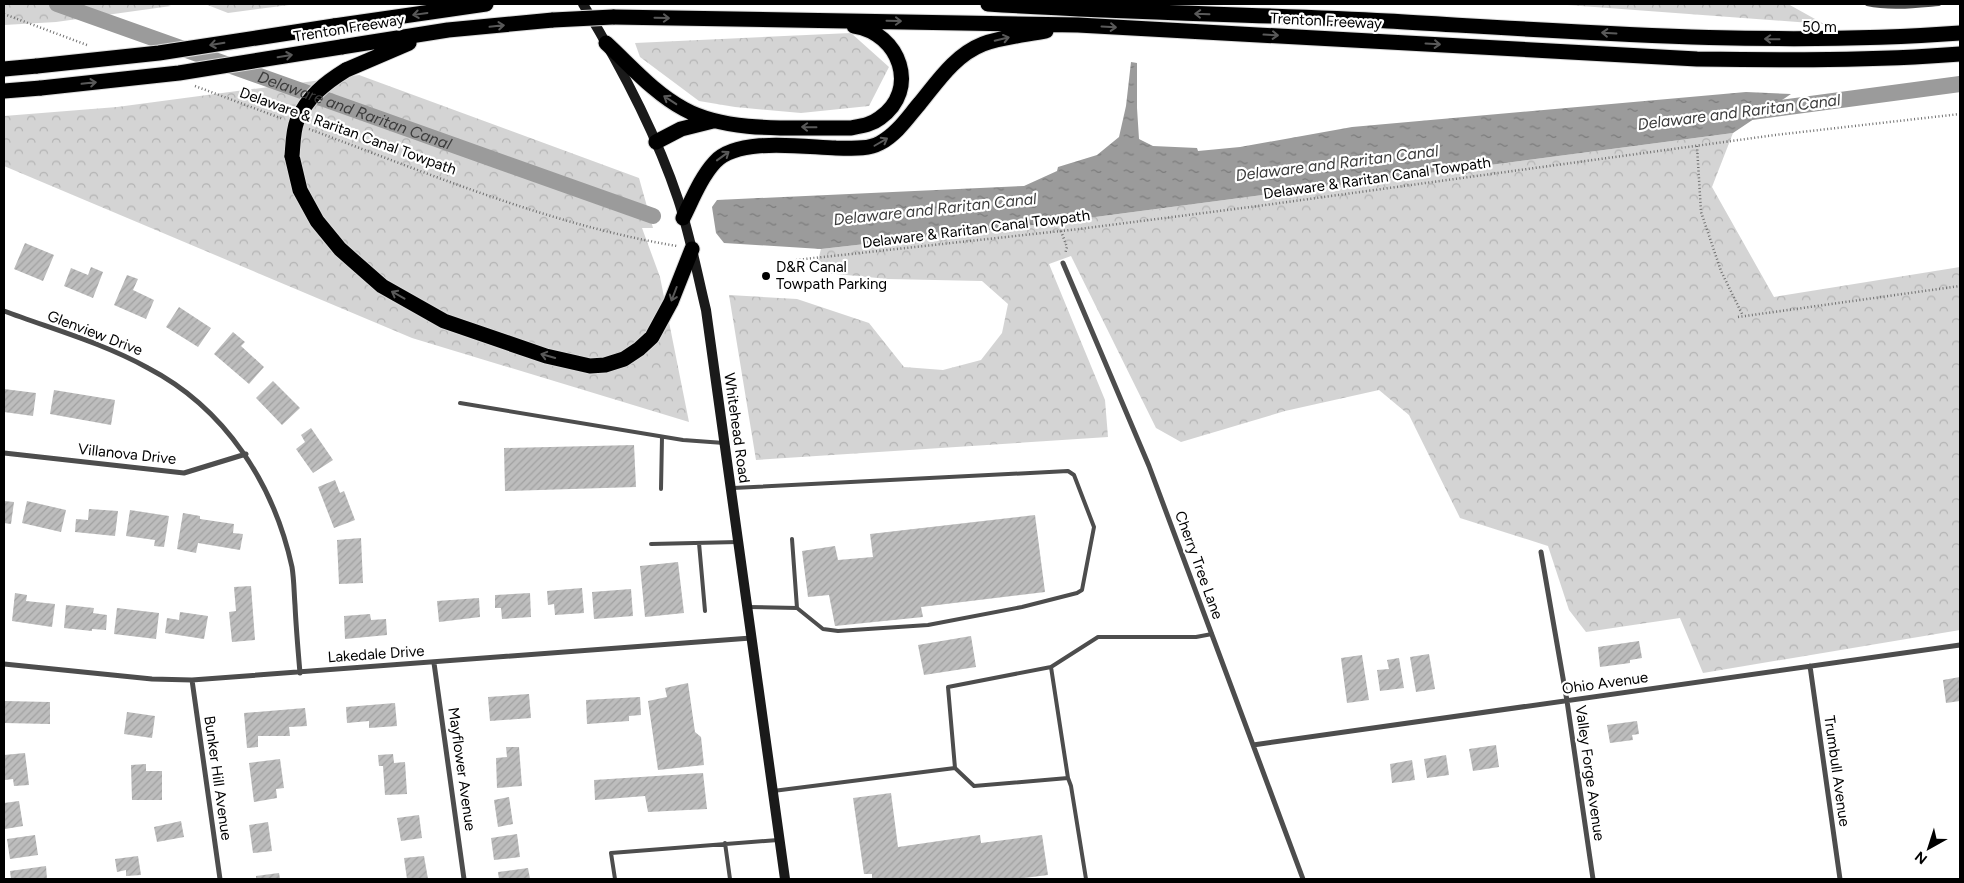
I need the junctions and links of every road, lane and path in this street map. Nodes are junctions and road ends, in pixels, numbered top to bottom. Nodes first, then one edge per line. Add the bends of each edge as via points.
1 (486, 4) edge
2 (582, 4) edge
3 (988, 4) edge
4 (1867, 4) edge
5 (1939, 4) edge
6 (4, 14) edge
7 (810, 20) junction
8 (1078, 25) junction
9 (448, 30) junction
10 (1960, 33) edge
11 (606, 42) junction
12 (92, 47) dead end
13 (1960, 54) edge
14 (4, 68) edge
15 (194, 86) dead end
16 (4, 91) edge
17 (1960, 114) edge
18 (286, 120) dead end
19 (713, 121) junction
20 (304, 127) dead end
21 (656, 142) junction
22 (1697, 146) junction
23 (683, 218) junction
24 (1061, 231) junction
25 (692, 249) junction
26 (796, 260) dead end
27 (1063, 263) joint
28 (1960, 286) edge
29 (4, 312) edge
30 (1743, 316) junction
31 (1738, 317) dead end
32 (460, 403) dead end
33 (662, 437) junction
34 (724, 444) junction
35 (4, 454) edge
36 (246, 454) junction
37 (731, 488) junction
38 (661, 489) dead end
39 (792, 539) dead end
40 (738, 542) junction
41 (699, 543) junction
42 (651, 544) dead end
43 (1541, 552) dead end
44 (747, 607) junction
45 (797, 608) junction
46 (704, 611) dead end
47 (1212, 634) junction
48 (751, 638) junction
49 (1960, 645) edge
50 (434, 663) junction
51 (4, 664) edge
52 (1810, 666) junction
53 (1051, 667) junction
54 (300, 673) junction
55 (192, 680) junction
56 (1567, 701) junction
57 (1253, 745) junction
58 (955, 768) junction
59 (1068, 778) junction
60 (773, 791) junction
61 (780, 840) junction
62 (725, 843) junction
63 (220, 879) edge
64 (464, 879) edge
65 (615, 879) edge
66 (730, 879) edge
67 (785, 879) edge
68 (1086, 879) edge
69 (1303, 879) edge
70 (1593, 879) edge
71 (1840, 879) edge

1 -> 14 highway, Trenton Freeway, bridge via 159,53
2 - 11 main road, Whitehead Road
10 -> 3 highway, Trenton Freeway via 1875,38 1710,38
4 - 5 lane
6 - 12 path
7 -> 8 highway, Trenton Freeway
9 -> 7 highway, Trenton Freeway, bridge via 613,17
7 -> 19 highway via 864,28 888,43 901,69 901,83 890,109 864,126 850,128 744,126
8 -> 13 highway, Trenton Freeway via 1697,59 1864,59
23 -> 8 highway via 715,162 731,150 753,146 872,147 899,129 964,54 982,44 1001,39
16 -> 9 highway, Trenton Freeway, bridge via 179,73
25 -> 9 highway, bridge via 672,302 652,337 624,359 590,366 546,356 444,321 382,286 340,249 317,221 300,190 292,156 297,122 322,86 346,70
19 -> 11 highway via 685,110 657,92
11 - 21 main road, Whitehead Road
15 - 18 path, Delaware & Raritan Canal Towpath
17 - 22 path, Delaware & Raritan Canal Towpath
19 - 21 highway via 682,129
20 - 25 path, Delaware & Raritan Canal Towpath via 564,221
21 - 23 main road, Whitehead Road
22 - 24 path, Delaware & Raritan Canal Towpath
22 - 30 path via 1702,212 1721,271
23 - 25 main road, Whitehead Road
24 - 26 path, Delaware & Raritan Canal Towpath
24 - 27 path via 1067,247
25 - 34 main road, Whitehead Road via 706,310
27 - 47 street, Cherry Tree Lane via 1150,466
28 - 30 path
29 - 36 street, Glenview Drive via 118,353 150,368 213,416
30 - 31 path
32 - 33 lane
33 - 34 lane
33 - 38 lane
34 - 37 main road, Whitehead Road
35 - 36 street, Villanova Drive via 184,473
36 - 54 street, Glenview Drive via 272,503 284,536 292,570
37 - 40 main road, Whitehead Road
37 - 45 lane via 1068,471 1074,474 1094,527 1084,587 1076,593 928,625 838,631 823,629
39 - 45 lane
40 - 41 lane
40 - 44 main road, Whitehead Road
41 - 42 lane
41 - 46 lane
43 - 56 street, Valley Forge Avenue
44 - 45 lane
44 - 48 main road, Whitehead Road
47 - 53 lane via 1196,637 1098,637
47 - 57 street, Cherry Tree Lane
48 - 50 street, Lakedale Drive
48 - 60 main road, Whitehead Road
49 - 52 street, Ohio Avenue
50 - 54 street, Lakedale Drive
50 - 64 street, Mayflower Avenue
51 - 55 street, Lakedale Drive
52 - 56 street, Ohio Avenue
52 - 71 street, Trumbull Avenue
53 - 58 lane via 948,687
53 - 59 lane
54 - 55 street, Lakedale Drive
55 - 63 street, Bunker Hill Avenue
56 - 57 street, Ohio Avenue
56 - 70 street, Valley Forge Avenue
57 - 69 street, Cherry Tree Lane
58 - 59 lane via 974,786
58 - 60 lane
59 - 68 lane via 1072,786
60 - 61 main road, Whitehead Road
61 - 62 lane
61 - 67 main road, Whitehead Road
62 - 65 lane via 611,853
62 - 66 lane

